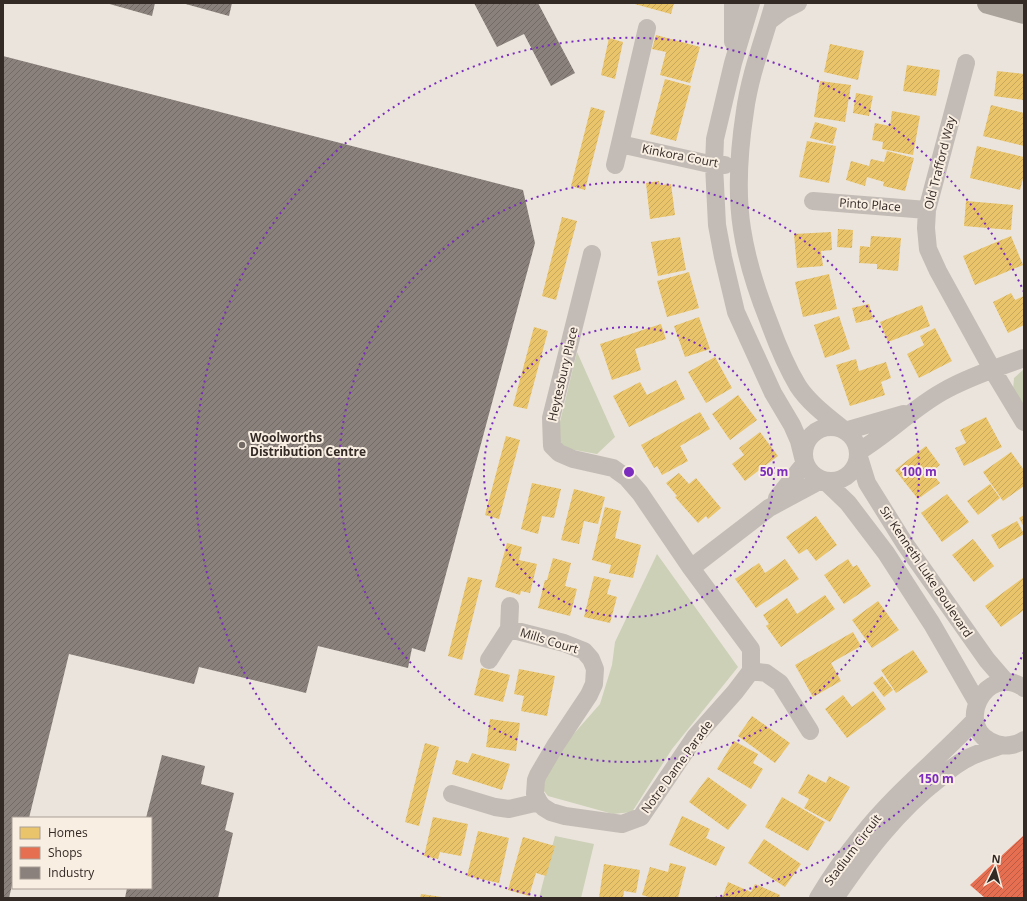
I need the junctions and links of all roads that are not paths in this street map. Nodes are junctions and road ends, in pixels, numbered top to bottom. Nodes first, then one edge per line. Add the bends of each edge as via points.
1 (733, 3) edge
2 (751, 3) edge
3 (774, 3) edge
4 (798, 3) edge
5 (988, 3) edge
6 (1024, 13) edge
7 (769, 21) junction
8 (647, 28) dead end
9 (733, 63) junction
10 (966, 64) dead end
11 (620, 144) junction
12 (615, 165) dead end
13 (714, 165) junction
14 (740, 165) junction
15 (813, 201) dead end
16 (927, 210) junction
17 (592, 254) dead end
18 (1024, 358) edge
19 (992, 369) junction
20 (912, 412) junction
21 (1024, 422) edge
22 (845, 430) junction
23 (858, 453) junction
24 (804, 462) junction
25 (822, 480) junction
26 (769, 508) junction
27 (692, 568) junction
28 (510, 606) dead end
29 (509, 629) junction
30 (489, 660) dead end
31 (750, 671) junction
32 (1019, 685) edge
33 (977, 702) junction
34 (975, 720) junction
35 (810, 731) dead end
36 (1024, 740) edge
37 (1002, 746) junction
38 (452, 794) dead end
39 (539, 802) junction
40 (818, 898) edge
41 (835, 898) edge

1 - 9 street, Sir Kenneth Luke Boulevard
2 - 9 street, Sir Kenneth Luke Boulevard
3 - 7 street, Sir Kenneth Luke Boulevard
4 - 7 street via 782,10
5 - 6 highway
7 - 14 street, Sir Kenneth Luke Boulevard via 745,111
8 - 11 street
9 - 13 street, Sir Kenneth Luke Boulevard via 715,139
10 - 16 street, Old Trafford Way
11 - 12 street
11 - 13 street, Kinkora Court
13 - 14 street, Kinkora Court
13 - 24 street, Sir Kenneth Luke Boulevard via 717,225 736,312 773,392 792,425
14 - 22 street, Sir Kenneth Luke Boulevard via 739,199 742,230 754,284 778,347 798,386 818,408
15 - 16 street, Pinto Place
16 - 19 street, Old Trafford Way via 928,248
17 - 27 street, Heytesbury Place via 551,418 552,446 559,453 574,459 613,468 627,478
18 - 19 street
19 - 20 street via 942,392
19 - 21 street, Old Trafford Way
20 - 22 street
20 - 23 street
22 - 23 street, Sir Kenneth Luke Boulevard via 854,440
22 - 24 street via 826,427 817,430 806,443
23 - 25 street via 857,462 848,476 832,482
23 - 32 street, Sir Kenneth Luke Boulevard via 867,484 905,544 987,660
24 - 25 street, Sir Kenneth Luke Boulevard via 814,476
24 - 26 street
25 - 26 street
25 - 33 street, Sir Kenneth Luke Boulevard via 848,503 886,553 932,624
26 - 27 street
27 - 31 street via 751,649
28 - 29 street, Mills Court
29 - 30 street, Mills Court
29 - 39 street, Mills Court via 564,643 584,651 595,669 594,684 589,695 538,775 535,794
31 - 35 street via 766,673 780,683
31 - 39 street, Notre Dame Parade via 695,738 641,817 622,824 605,822 565,816 552,812
32 - 33 street via 996,684 988,688
33 - 34 street
34 - 37 street via 984,737
34 - 40 street, Stadium Circuit via 862,835
36 - 37 street, Stadium Circuit
37 - 41 street, Stadium Circuit via 970,757 922,792 874,844
38 - 39 street via 509,809

